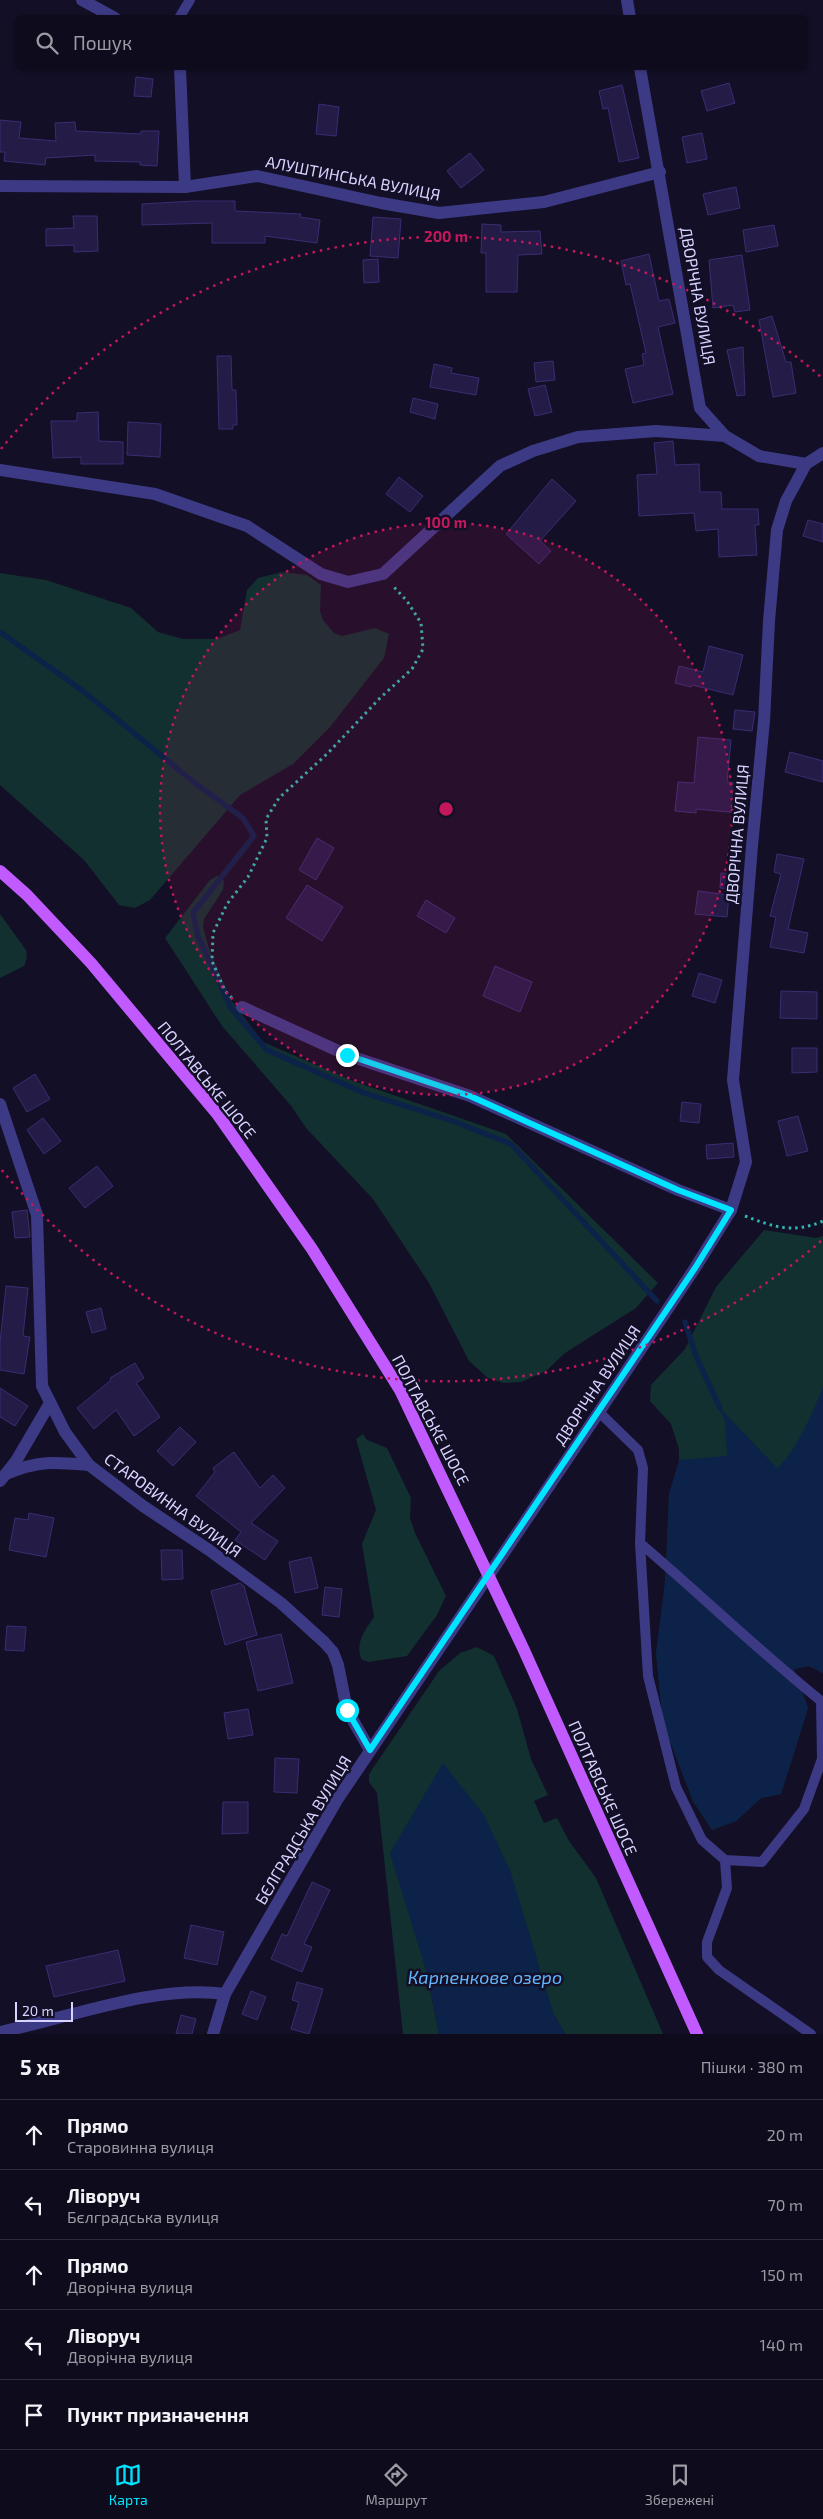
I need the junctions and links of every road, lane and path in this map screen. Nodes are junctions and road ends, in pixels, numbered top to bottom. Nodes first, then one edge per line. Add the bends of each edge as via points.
1 (82, 0) edge
2 (190, 0) edge
3 (627, 0) edge
4 (110, 15) edge
5 (181, 15) edge
6 (630, 15) edge
7 (180, 70) edge
8 (640, 70) edge
9 (660, 172) junction
10 (0, 186) edge
11 (185, 187) junction
12 (725, 436) junction
13 (823, 453) edge
14 (806, 464) junction
15 (0, 470) edge
16 (383, 574) junction
17 (0, 871) edge
18 (242, 1007) joint
19 (0, 1104) edge
20 (731, 1210) junction
21 (823, 1221) edge
22 (50, 1403) junction
23 (599, 1412) junction
24 (89, 1465) junction
25 (3, 1478) edge
26 (640, 1543) junction
27 (488, 1576) junction
28 (370, 1750) junction
29 (725, 1860) junction
30 (225, 1994) junction
31 (0, 2032) edge
32 (213, 2034) edge
33 (697, 2034) edge
34 (811, 2034) edge

1 - 4 street
2 - 5 lane
3 - 6 street
7 - 11 street
8 - 9 street, ДВОРІЧНА ВУЛИЦЯ
9 - 11 street, АЛУШТИНСЬКА ВУЛИЦЯ via 544,202 439,213 257,176
9 - 12 street, ДВОРІЧНА ВУЛИЦЯ via 700,408
10 - 11 street, АЛУШТИНСЬКА ВУЛИЦЯ
12 - 14 street, ДВОРІЧНА ВУЛИЦЯ via 760,456
12 - 16 street via 656,431 578,437 533,451 500,466
13 - 14 street, ДВОРІЧНА ВУЛИЦЯ
14 - 20 street, ДВОРІЧНА ВУЛИЦЯ via 786,501 777,530 733,1080 746,1162
15 - 16 street via 154,494 248,526 321,574 348,582
16 - 18 path via 422,624 423,649 412,669 279,798 266,819 267,838 213,933 212,961 225,991
17 - 27 main road, ПОЛТАВСЬКЕ ШОСЕ via 91,963 218,1115 312,1249 400,1390
18 - 20 street via 347,1055 470,1096 678,1190
19 - 22 street, СТАРОВИННА ВУЛИЦЯ via 37,1214 42,1386
20 - 21 path via 773,1226 805,1229
20 - 23 street, ДВОРІЧНА ВУЛИЦЯ
22 - 24 street, СТАРОВИННА ВУЛИЦЯ via 65,1432
22 - 25 street
23 - 26 lane via 638,1450 643,1468
23 - 27 street, ДВОРІЧНА ВУЛИЦЯ
24 - 25 street via 48,1461 24,1466
24 - 28 street, СТАРОВИННА ВУЛИЦЯ via 281,1603 324,1642 338,1665 347,1710
26 - 29 lane via 648,1676 676,1786 702,1840
26 - 29 lane via 821,1702 822,1759 804,1809 762,1862
27 - 28 street, БЄЛГРАДСЬКА ВУЛИЦЯ
27 - 33 main road, ПОЛТАВСЬКЕ ШОСЕ
28 - 30 street, БЄЛГРАДСЬКА ВУЛИЦЯ via 337,1800
29 - 34 lane via 727,1888 707,1942 707,1957 719,1970
30 - 31 street via 178,1992 85,2010
30 - 32 street, БЄЛГРАДСЬКА ВУЛИЦЯ

